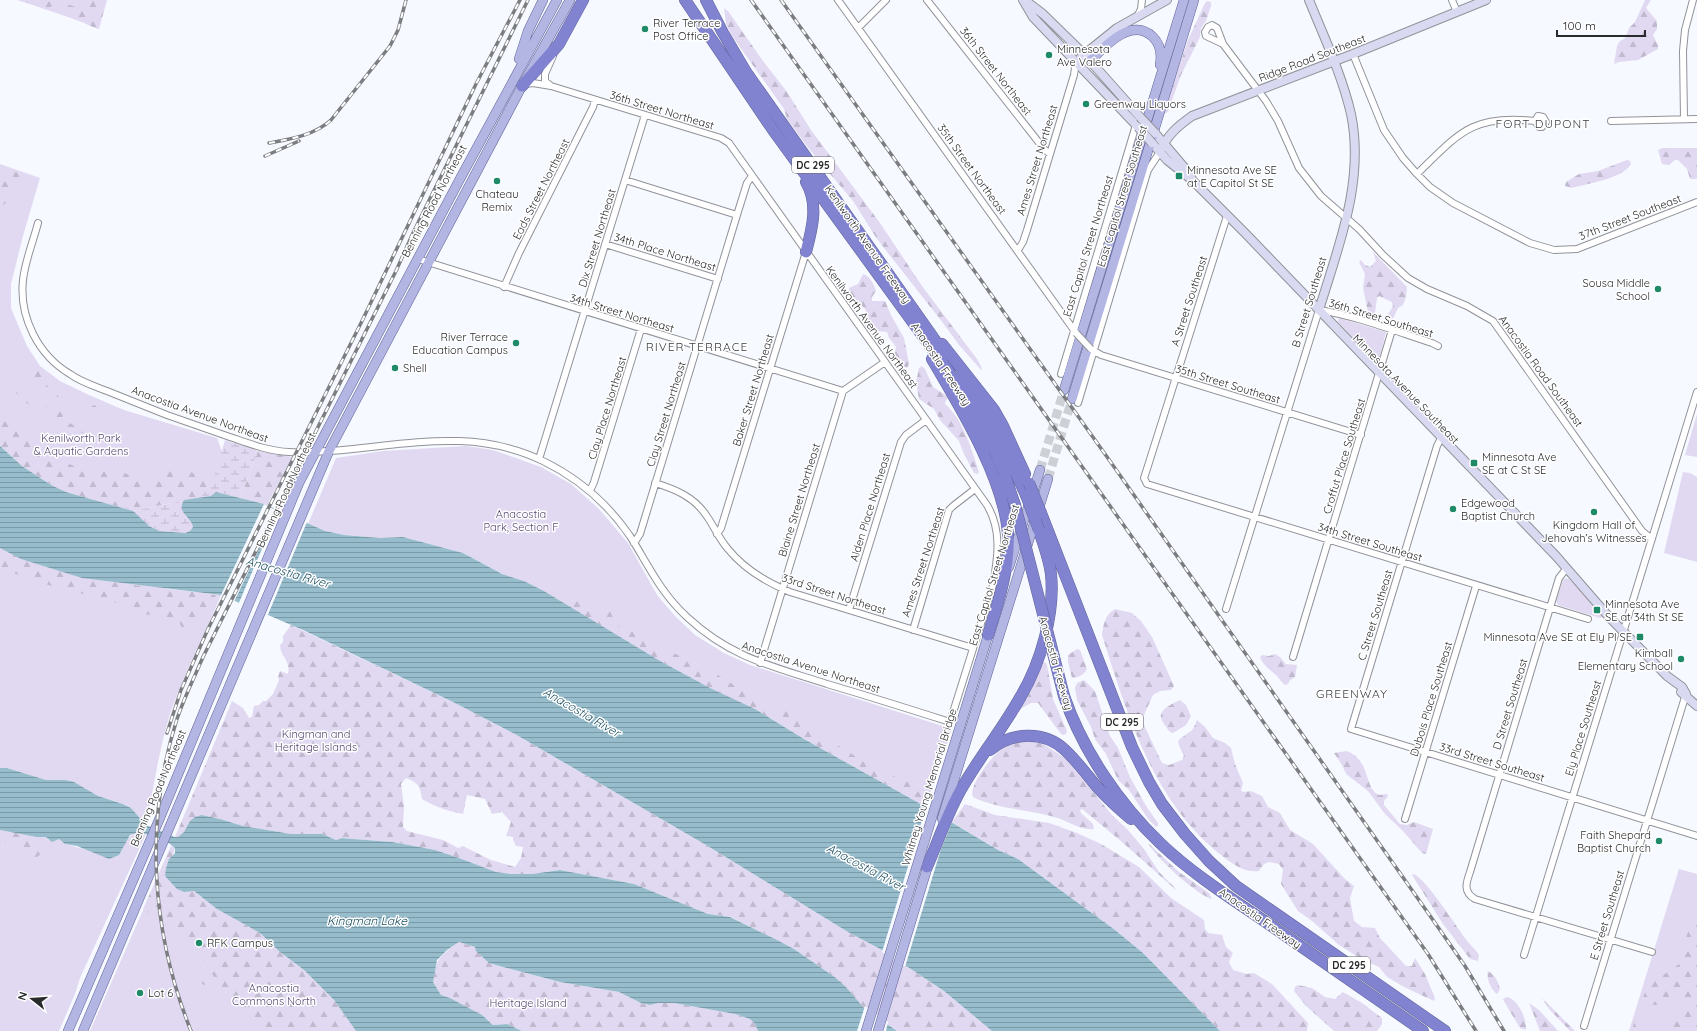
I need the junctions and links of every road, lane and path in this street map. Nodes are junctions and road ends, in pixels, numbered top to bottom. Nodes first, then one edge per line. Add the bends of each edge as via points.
1 (543, 0) edge
2 (557, 0) edge
3 (570, 0) edge
4 (583, 0) edge
5 (677, 0) edge
6 (685, 0) edge
7 (706, 0) edge
8 (838, 0) edge
9 (886, 0) edge
10 (927, 0) edge
11 (1024, 0) edge
12 (1142, 0) edge
13 (1167, 0) edge
14 (1184, 0) edge
15 (1194, 0) edge
16 (1198, 0) edge
17 (1310, 0) edge
18 (1452, 0) edge
19 (1486, 0) edge
20 (1693, 0) edge
21 (1456, 12) junction
22 (1137, 18) junction
23 (858, 28) junction
24 (1182, 41) junction
25 (559, 44) junction
26 (1223, 44) dead end
27 (1353, 54) junction
28 (1087, 58) junction
29 (1334, 61) junction
30 (1076, 62) junction
31 (1082, 68) junction
32 (735, 74) junction
33 (1074, 75) junction
34 (522, 86) junction
35 (551, 86) junction
36 (509, 87) junction
37 (1259, 90) junction
38 (595, 100) junction
39 (1150, 111) junction
40 (645, 115) junction
41 (1697, 119) edge
42 (1684, 120) junction
43 (1611, 121) dead end
44 (1535, 122) dead end
45 (1137, 126) junction
46 (1164, 142) junction
47 (788, 151) junction
48 (1160, 152) junction
49 (1050, 154) junction
50 (1417, 174) junction
51 (752, 176) junction
52 (625, 180) junction
53 (1192, 180) junction
54 (1697, 202) edge
55 (737, 215) junction
56 (1227, 216) junction
57 (1346, 218) junction
58 (38, 224) dead end
59 (606, 244) junction
60 (1018, 250) junction
61 (806, 252) junction
62 (418, 259) junction
63 (428, 264) junction
64 (718, 279) junction
65 (504, 287) junction
66 (890, 290) junction
67 (1318, 311) junction
68 (585, 312) junction
69 (926, 326) junction
70 (641, 329) junction
71 (1392, 330) junction
72 (1075, 332) junction
73 (697, 346) junction
74 (1438, 346) dead end
75 (1092, 350) junction
76 (885, 362) junction
77 (770, 369) junction
78 (1061, 374) dead end
79 (1379, 375) junction
80 (1175, 378) junction
81 (1064, 390) tunnel mouth
82 (843, 391) junction
83 (1697, 392) edge
84 (1075, 401) joint
85 (1287, 412) junction
86 (926, 420) junction
87 (1361, 435) junction
88 (1440, 439) junction
89 (329, 451) junction
90 (315, 452) junction
91 (539, 459) junction
92 (1040, 470) tunnel mouth
93 (1048, 479) tunnel mouth
94 (656, 484) junction
95 (1147, 484) joint
96 (975, 489) junction
97 (590, 491) junction
98 (1254, 517) junction
99 (717, 534) junction
100 (1652, 539) junction
101 (1329, 540) junction
102 (634, 543) junction
103 (1402, 562) junction
104 (1563, 566) junction
105 (1476, 586) junction
106 (783, 589) junction
107 (1550, 608) junction
108 (1226, 609) dead end
109 (849, 610) junction
110 (1588, 619) dead end
111 (912, 630) junction
112 (1624, 631) junction
113 (988, 635) junction
114 (973, 648) junction
115 (1293, 657) dead end
116 (760, 663) junction
117 (972, 687) joint
118 (1686, 694) junction
119 (1697, 706) edge
120 (950, 722) joint
121 (1351, 729) joint
122 (1425, 752) junction
123 (980, 759) junction
124 (1499, 774) junction
125 (1572, 797) junction
126 (1405, 819) dead end
127 (1647, 821) junction
128 (1697, 836) edge
129 (1158, 841) junction
130 (927, 866) junction
131 (1535, 917) junction
132 (1610, 940) junction
133 (1652, 952) dead end
134 (1524, 955) dead end
135 (1584, 1026) dead end
136 (68, 1031) edge
137 (83, 1031) edge
138 (866, 1031) edge
139 (878, 1031) edge
140 (1423, 1031) edge
141 (1444, 1031) edge

1 - 36 main road via 528,32
2 - 36 main road, Benning Road Northeast
3 - 34 main road, Benning Road Northeast
4 - 25 highway
5 - 32 highway
6 - 32 highway, Kenilworth Avenue Freeway / DC 295
7 - 69 highway, Kenilworth Avenue Freeway / DC 295 via 746,72
8 - 23 street, 35th Street Northeast
9 - 23 street
10 - 49 street, 36th Street Northeast
11 - 28 main road, Minnesota Avenue Southeast via 1044,14
11 - 30 main road, Minnesota Avenue Southeast via 1033,17
12 - 22 street
13 - 22 main road
14 - 39 main road, East Capitol Street Northeast
15 - 24 main road, East Capitol Street Southeast
16 - 24 main road
17 - 29 main road, B Street Southeast
18 - 21 street
19 - 21 main road, Ridge Road Southeast
20 - 42 street via 1685,30 1683,51
21 - 27 main road, Ridge Road Southeast
22 - 28 main road via 1109,33
23 - 60 street, 35th Street Northeast
24 - 84 main road, East Capitol Street Southeast
25 - 34 highway
25 - 35 street via 545,74 545,81
26 - 37 street, Anacostia Road Southeast
27 - 29 main road, Ridge Road Southeast
27 - 50 street, 37th Street Southeast via 1384,130
28 - 30 main road
28 - 31 main road
28 - 39 main road via 1128,31 1140,30 1150,35 1157,42 1161,52
28 - 46 main road, Minnesota Avenue Southeast, bridge
29 - 37 main road, Ridge Road Southeast
29 - 57 main road, B Street Southeast via 1350,110 1354,140 1354,181
30 - 31 main road, Minnesota Avenue Southeast
30 - 33 street, Ames Street Northeast
31 - 33 street
31 - 45 main road, Minnesota Avenue Southeast
32 - 47 highway, Kenilworth Avenue Freeway / DC 295
33 - 49 street, Ames Street Northeast
34 - 35 street, 36th Street Northeast via 533,83
34 - 63 main road, Benning Road Northeast
35 - 38 street, 36th Street Northeast
36 - 62 main road, Benning Road Northeast
37 - 46 main road, Ridge Road Southeast via 1192,116
37 - 57 street, Anacostia Road Southeast via 1278,121 1303,172 1321,196
38 - 40 street, 36th Street Northeast
38 - 65 street, Eads Street Northeast
39 - 81 main road, East Capitol Street Northeast
40 - 51 street, 36th Street Northeast via 723,139
40 - 52 street, Dix Street Northeast
41 - 42 street
42 - 43 street
44 - 50 street via 1504,119 1477,125 1457,136
45 - 48 main road, Minnesota Avenue Southeast, bridge
45 - 72 street, East Capitol Street Northeast
46 - 48 main road, Ridge Road Southeast
46 - 53 main road, Minnesota Avenue Southeast
47 - 61 highway via 809,187 813,205 812,228
47 - 66 highway, Kenilworth Avenue Freeway / DC 295
48 - 53 main road, Minnesota Avenue Southeast
48 - 75 street, East Capitol Street Southeast via 1148,170
49 - 60 street, Ames Street Northeast via 1023,242
50 - 54 street, 37th Street Southeast via 1436,192 1459,207 1530,243 1554,250 1585,246
51 - 55 street, Clay Street Northeast
51 - 61 street, Kenilworth Avenue Northeast
52 - 55 street
52 - 59 street, Dix Street Northeast
53 - 56 main road, Minnesota Avenue Southeast
55 - 64 street, Clay Street Northeast
56 - 67 main road, Minnesota Avenue Southeast
56 - 80 street, A Street Southeast
57 - 67 main road, B Street Southeast
57 - 100 street, Anacostia Road Southeast via 1406,276 1493,321 1642,531
58 - 90 street, Anacostia Avenue Northeast via 24,276 24,304 28,323 37,341 59,367 79,380 264,449
59 - 64 street, 34th Place Northeast
59 - 68 street, Dix Street Northeast
60 - 72 street, 35th Street Northeast
61 - 76 street, Kenilworth Avenue Northeast
61 - 77 street, Baker Street Northeast
62 - 63 street, 34th Street Northeast
62 - 90 main road, Benning Road Northeast
63 - 65 street, 34th Street Northeast
63 - 89 main road, Benning Road Northeast
64 - 73 street, Clay Street Northeast
65 - 68 street, 34th Street Northeast
66 - 113 highway via 960,407 982,450 999,492 1008,534 1008,553
66 - 129 highway, Anacostia Freeway / DC 295, bridge via 963,394 995,451 1015,505 1064,696 1080,733 1104,776 1129,810
67 - 71 street, 36th Street Southeast via 1336,313
67 - 79 main road, Minnesota Avenue Southeast
67 - 85 street, B Street Southeast
68 - 70 street, 34th Street Northeast
68 - 91 street, Dix Street Northeast
69 - 123 highway, bridge via 990,420 1000,439 1026,495 1050,573 1050,607 1035,666 1024,691
69 - 141 highway, Anacostia Freeway / DC 295, bridge via 994,410 1009,438 1132,747 1149,782 1169,814 1193,844 1227,878 1253,899
70 - 73 street, 34th Street Northeast
70 - 97 street, Clay Place Northeast
71 - 74 street, 36th Street Southeast
71 - 79 street, Croffut Place Southeast
72 - 75 street, 35th Street Northeast, bridge
72 - 78 street, East Capitol Street Northeast
73 - 77 street, 34th Street Northeast
73 - 94 street, Clay Street Northeast
75 - 80 street, 35th Street Southeast
75 - 84 street, East Capitol Street Southeast
76 - 82 street
76 - 86 street, Kenilworth Avenue Northeast
77 - 82 street, 34th Street Northeast
77 - 99 street, Baker Street Northeast
79 - 87 street, Croffut Place Southeast
79 - 88 main road, Minnesota Avenue Southeast
80 - 85 street, 35th Street Southeast
80 - 95 street, A Street Southeast via 1144,478
82 - 106 street, Blaine Street Northeast
83 - 100 street, Ely Place Southeast
85 - 87 street, 35th Street Southeast
85 - 98 street, B Street Southeast
86 - 96 street, Kenilworth Avenue Northeast
86 - 109 street, Alden Place Northeast via 901,442
87 - 101 street, Croffut Place Southeast
88 - 103 street, C Street Southeast
88 - 104 main road, Minnesota Avenue Southeast
89 - 90 street, Anacostia Avenue Northeast
89 - 91 street, Anacostia Avenue Northeast via 433,440 461,440 497,445
89 - 137 main road, Benning Road Northeast
90 - 136 main road, Benning Road Northeast via 299,484
91 - 97 street, Anacostia Avenue Northeast
92 - 113 main road, East Capitol Street Northeast
93 - 130 main road, Whitney Young Memorial Bridge
94 - 99 street, 33rd Street Northeast via 672,488 691,500 705,514
94 - 102 street, Clay Street Northeast via 640,534
95 - 98 street, 34th Street Southeast
96 - 111 street, Ames Street Northeast via 949,510
96 - 114 street, East Capitol Street Northeast via 995,520 998,549 992,585
97 - 102 street, Anacostia Avenue Northeast via 612,513
98 - 101 street, 34th Street Southeast
98 - 108 street, B Street Southeast
99 - 106 street, 33rd Street Northeast via 732,555 748,569
100 - 112 street, Ely Place Southeast
101 - 103 street, 34th Street Southeast
101 - 115 street, Croffut Place Southeast
102 - 116 street, Anacostia Avenue Northeast via 659,585 686,616 724,646
103 - 105 street, 34th Street Southeast
103 - 121 street, C Street Southeast
104 - 107 street, D Street Southeast
104 - 112 main road, Minnesota Avenue Southeast via 1608,617
105 - 107 street, 34th Street Southeast
105 - 122 street, Dubois Place Southeast
106 - 109 street, 33rd Street Northeast
106 - 116 street, Blaine Street Northeast
107 - 110 street, 34th Street Southeast
107 - 124 street, D Street Southeast
109 - 111 street, 33rd Street Northeast
111 - 114 street, 33rd Street Northeast
112 - 118 main road, Minnesota Avenue Southeast via 1668,680
112 - 125 street, Ely Place Southeast
113 - 117 main road, East Capitol Street Northeast
114 - 120 street, East Capitol Street Northeast
116 - 120 street, Anacostia Avenue Northeast
117 - 138 main road, Whitney Young Memorial Bridge
118 - 119 main road, Minnesota Avenue Southeast
118 - 127 street, E Street Southeast
121 - 122 street, 33rd Street Southeast
122 - 124 street, 33rd Street Southeast
122 - 126 street, Dubois Place Southeast
123 - 129 highway via 997,745 1016,737 1032,736 1053,741 1069,753 1111,802
123 - 130 highway via 954,803
124 - 125 street, 33rd Street Southeast
124 - 131 street, D Street Southeast via 1466,886 1468,893 1475,899
125 - 127 street, 33rd Street Southeast
125 - 131 street, Ely Place Southeast
127 - 128 street, 33rd Street Southeast
127 - 132 street, E Street Southeast
129 - 140 highway, Anacostia Freeway / DC 295 via 1209,883
130 - 139 main road, Whitney Young Memorial Bridge
131 - 132 street
131 - 134 street, Ely Place Southeast
132 - 133 street
132 - 135 street, E Street Southeast

